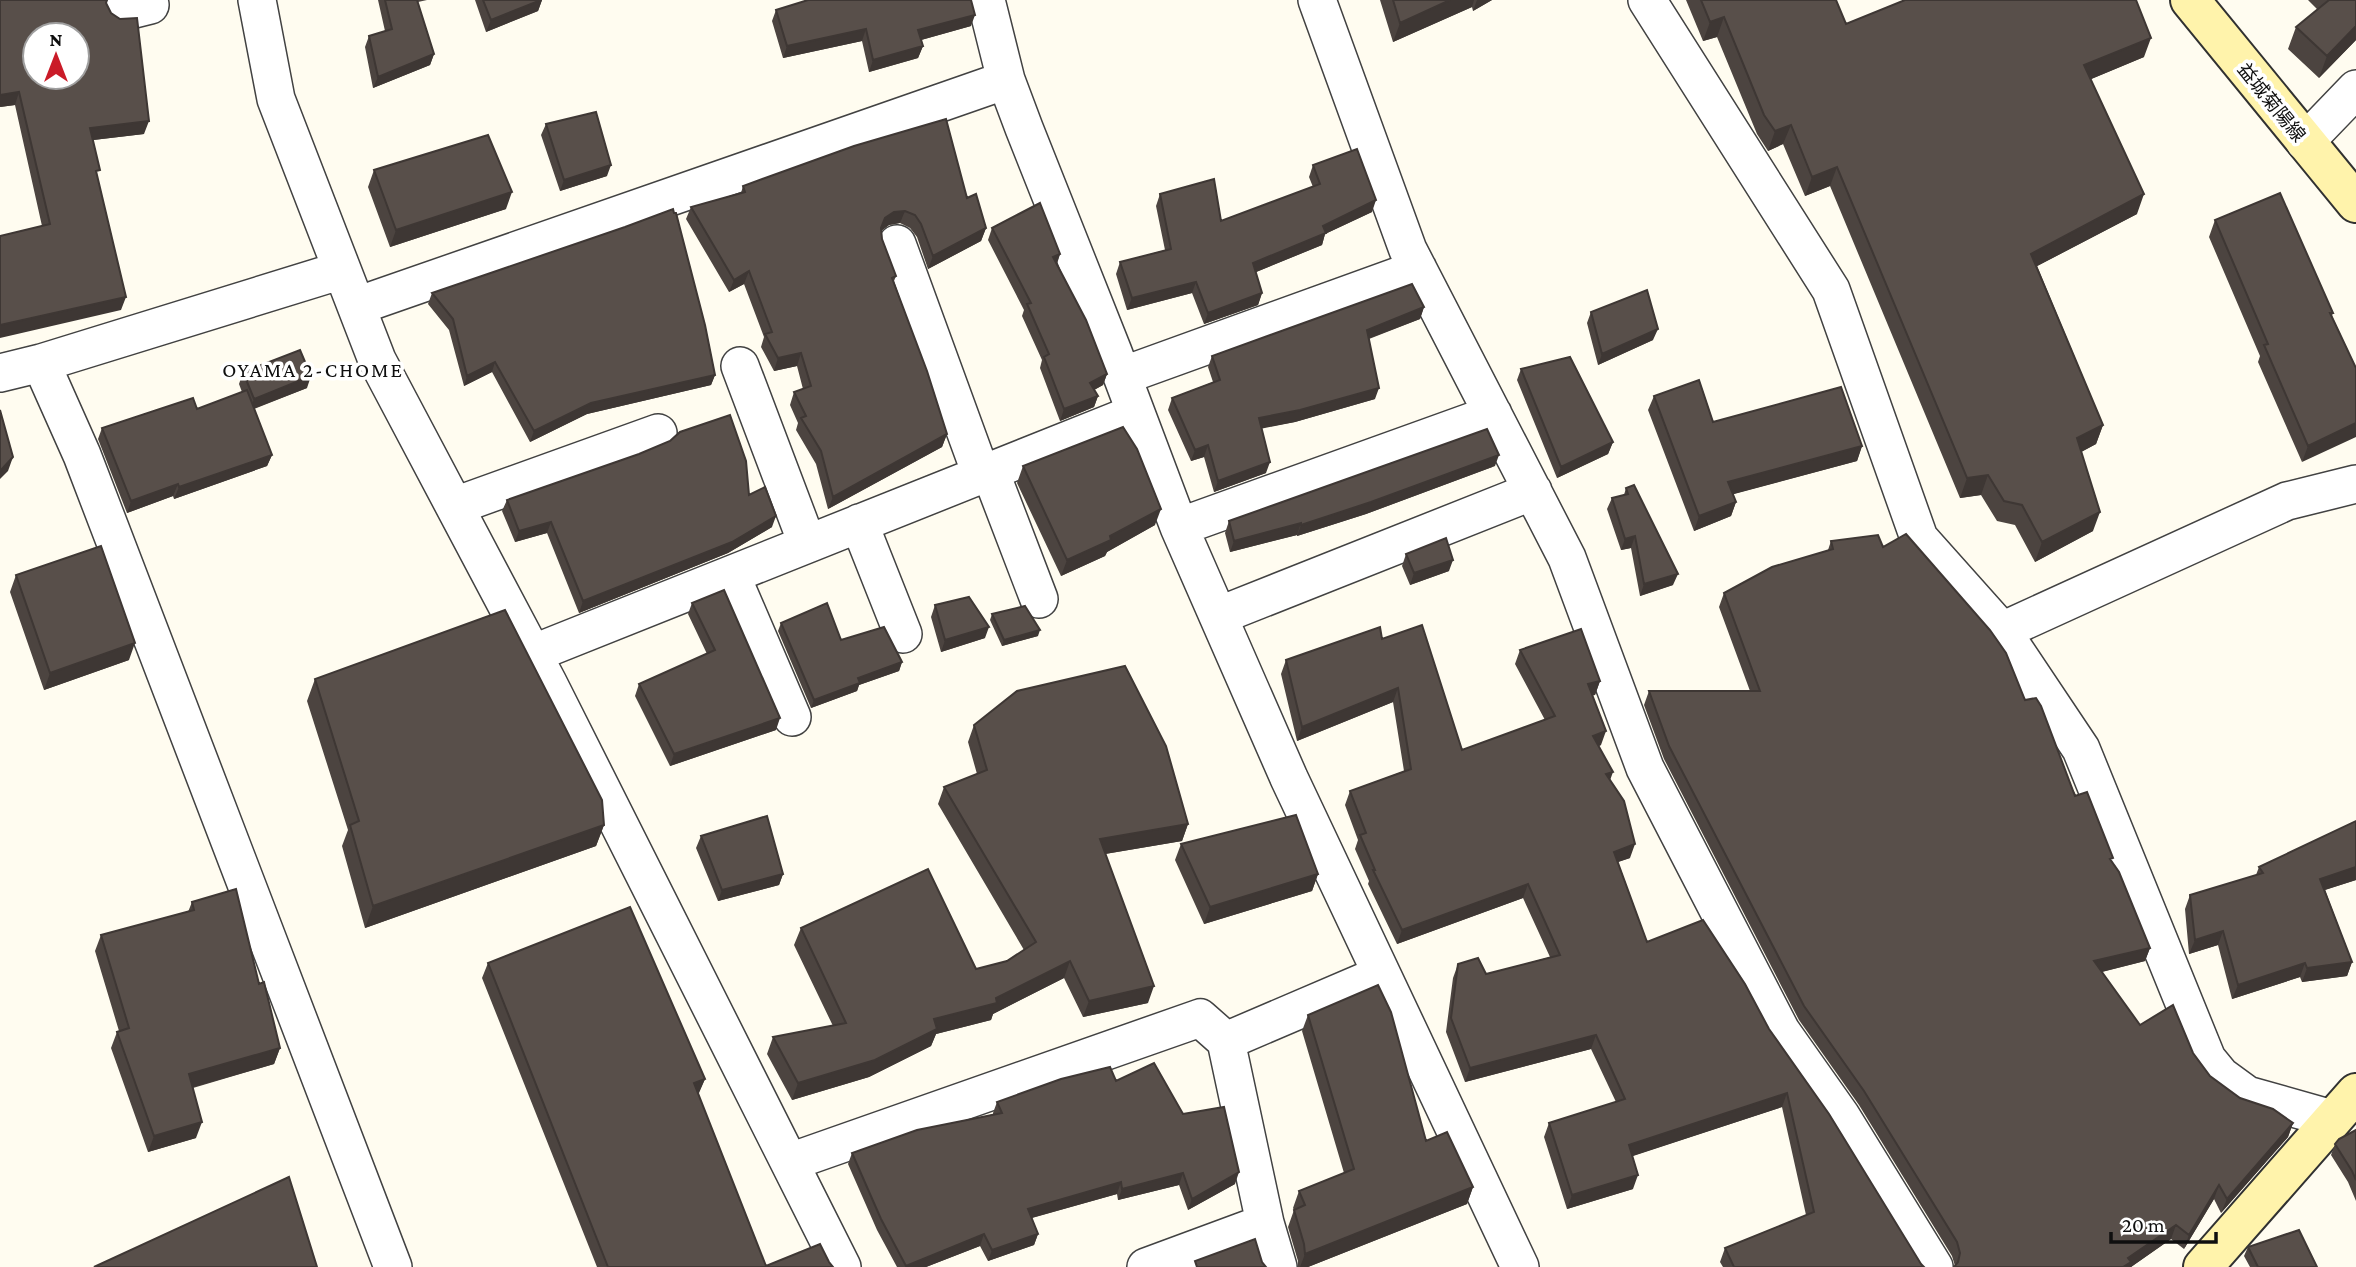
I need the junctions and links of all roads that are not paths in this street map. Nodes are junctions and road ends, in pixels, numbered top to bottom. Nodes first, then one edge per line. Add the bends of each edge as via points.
1 (257, 0) edge
2 (986, 0) edge
3 (1317, 0) edge
4 (1647, 0) edge
5 (2190, 0) edge
6 (1006, 80) junction
7 (2356, 89) edge
8 (2305, 142) junction
9 (2356, 203) edge
10 (897, 244) dead end
11 (342, 270) junction
12 (1418, 270) junction
13 (357, 306) junction
14 (41, 363) junction
15 (740, 366) dead end
16 (0, 373) edge
17 (1122, 376) junction
18 (1136, 413) junction
19 (1493, 414) junction
20 (658, 433) dead end
21 (985, 472) junction
22 (2356, 484) edge
23 (1532, 491) junction
24 (455, 506) junction
25 (859, 523) junction
26 (1179, 527) junction
27 (807, 543) junction
28 (731, 575) junction
29 (1039, 599) dead end
30 (1218, 616) junction
31 (2002, 631) junction
32 (904, 634) dead end
33 (532, 654) junction
34 (792, 717) dead end
35 (1382, 978) junction
36 (1226, 1041) junction
37 (2344, 1106) edge
38 (790, 1162) junction
39 (1265, 1223) junction
40 (393, 1267) edge
41 (842, 1267) edge
42 (1146, 1267) edge
43 (1278, 1267) edge
44 (1520, 1267) edge
45 (1934, 1267) edge
46 (2203, 1267) edge

1 - 11 street via 276,99
2 - 6 street
3 - 12 street
4 - 31 street via 1831,290 1919,538
5 - 8 main road, 益城菊陽線
6 - 13 street
6 - 17 street
7 - 8 street
8 - 9 main road, 益城菊陽線
10 - 21 street
11 - 13 street
11 - 14 street
12 - 17 street
12 - 19 street
13 - 24 street via 377,360
14 - 16 street
14 - 40 street via 82,456
15 - 27 street
17 - 18 street
18 - 21 street
18 - 26 street
19 - 23 street
19 - 26 street
20 - 24 street
21 - 25 street
21 - 29 street
22 - 31 street via 2287,501
23 - 30 street
23 - 45 street via 1567,558 1646,768 1676,830 1781,1031 1841,1116
24 - 33 street
25 - 27 street
25 - 32 street
26 - 30 street
27 - 28 street
28 - 33 street
28 - 34 street
30 - 35 street
31 - 37 street via 2081,749 2207,1059 2247,1095
33 - 38 street
35 - 36 street
35 - 44 street
36 - 38 street via 1200,1018
36 - 39 street
37 - 46 main road
38 - 41 street
39 - 42 street
39 - 43 street

